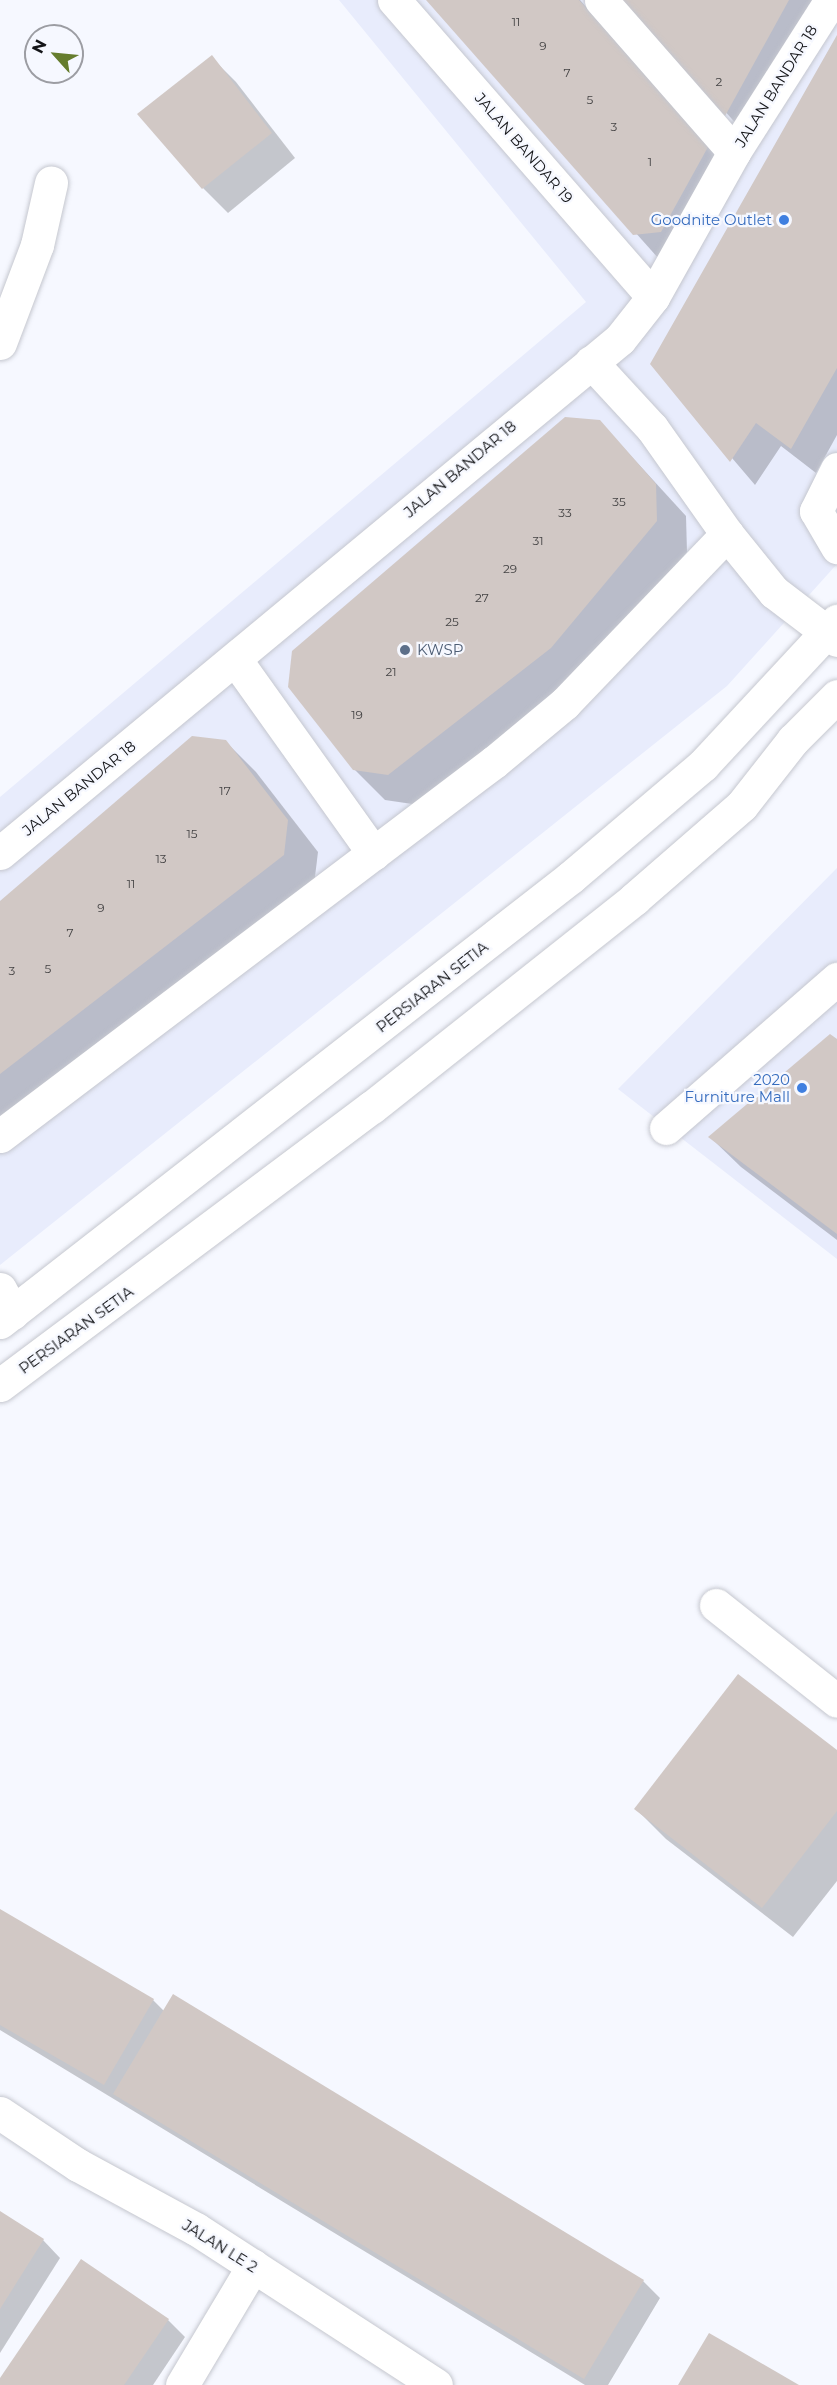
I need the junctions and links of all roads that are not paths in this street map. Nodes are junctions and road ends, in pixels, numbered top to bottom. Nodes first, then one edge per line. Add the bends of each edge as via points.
1 (394, 0) edge
2 (601, 0) edge
3 (831, 0) edge
4 (734, 152) junction
5 (51, 183) dead end
6 (653, 297) junction
7 (0, 343) edge
8 (591, 362) junction
9 (837, 469) edge
10 (727, 534) junction
11 (837, 547) edge
12 (834, 632) edge
13 (235, 659) junction
14 (837, 696) edge
15 (837, 721) edge
16 (793, 740) junction
17 (0, 853) edge
18 (374, 854) junction
19 (837, 979) edge
20 (666, 1128) dead end
21 (0, 1136) edge
22 (4, 1308) edge
23 (0, 1385) edge
24 (716, 1605) dead end
25 (837, 1701) edge
26 (0, 2113) edge
27 (253, 2266) junction
28 (182, 2385) edge
29 (436, 2385) edge

1 - 6 street, JALAN BANDAR 19
2 - 4 street
3 - 4 street, JALAN BANDAR 18
4 - 6 street, JALAN BANDAR 18
5 - 7 street via 37,245
6 - 8 street, JALAN BANDAR 18 via 620,339
8 - 10 street via 652,428
8 - 13 street, JALAN BANDAR 18 via 231,658
9 - 11 street via 816,511
10 - 12 street via 774,592
10 - 18 street via 565,703
12 - 22 street, PERSIARAN SETIA via 704,765 579,870
13 - 17 street, JALAN BANDAR 18
13 - 18 street
14 - 16 street, PERSIARAN SETIA
15 - 16 street
16 - 23 street, PERSIARAN SETIA via 742,805 634,899 363,1114
18 - 21 street
19 - 20 street
24 - 25 street
26 - 27 street, JALAN LE 2 via 78,2165 196,2229
27 - 28 street
27 - 29 street, JALAN LE 2

